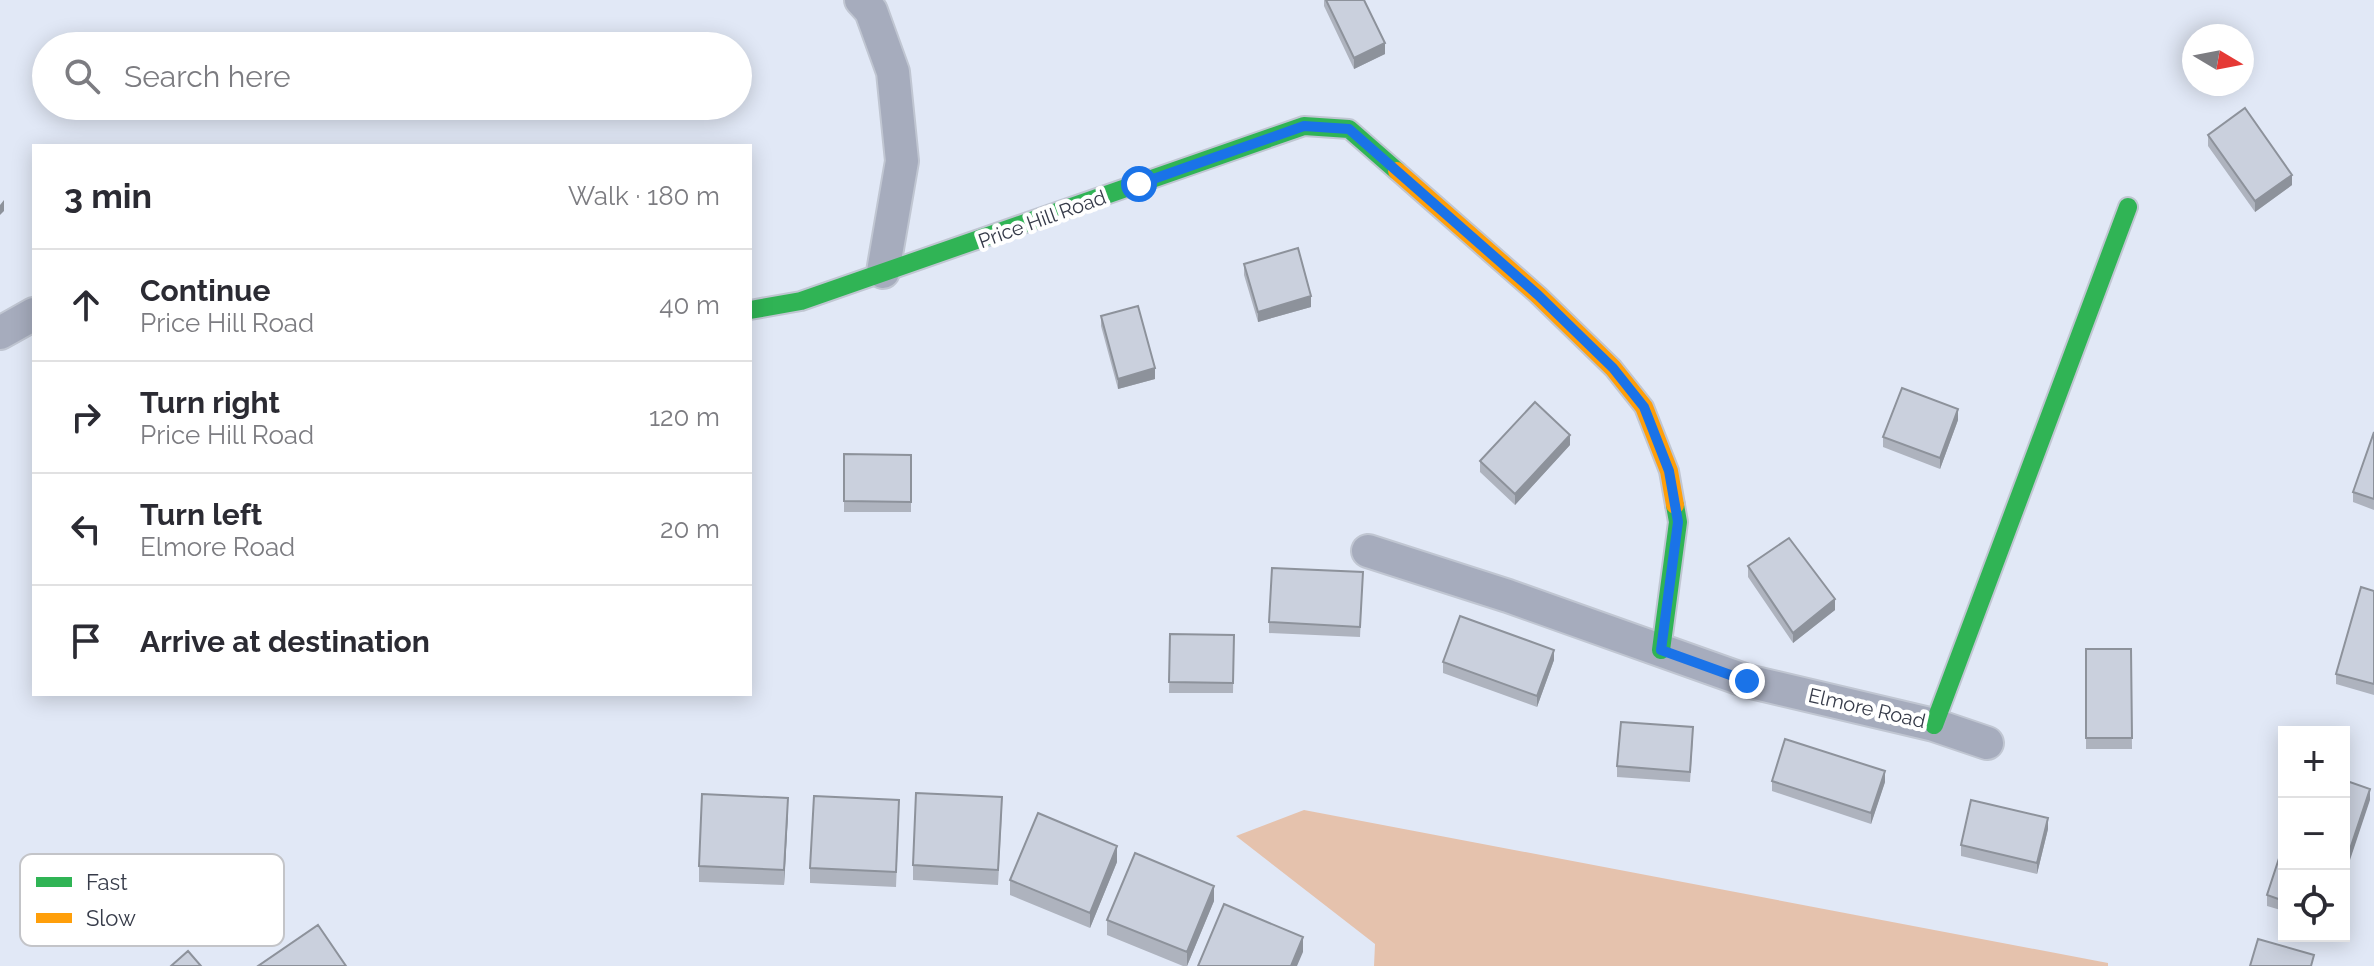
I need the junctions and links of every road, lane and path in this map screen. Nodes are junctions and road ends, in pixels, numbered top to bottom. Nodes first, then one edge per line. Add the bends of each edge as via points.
1 (861, 0) edge
2 (2128, 207) dead end
3 (883, 272) junction
4 (752, 310) edge
5 (32, 315) edge
6 (0, 333) edge
7 (1368, 551) dead end
8 (1661, 650) junction
9 (1934, 725) junction
10 (1987, 743) dead end

1 - 3 street via 871,11 893,72 902,161
2 - 9 street, Elmore Road
3 - 4 street, Price Hill Road via 801,301
3 - 8 street, Price Hill Road via 1304,126 1349,129 1538,295 1613,368 1644,407 1669,471 1678,522
5 - 6 street
7 - 8 street, Elmore Road
8 - 9 street, Elmore Road via 1747,681
9 - 10 street

